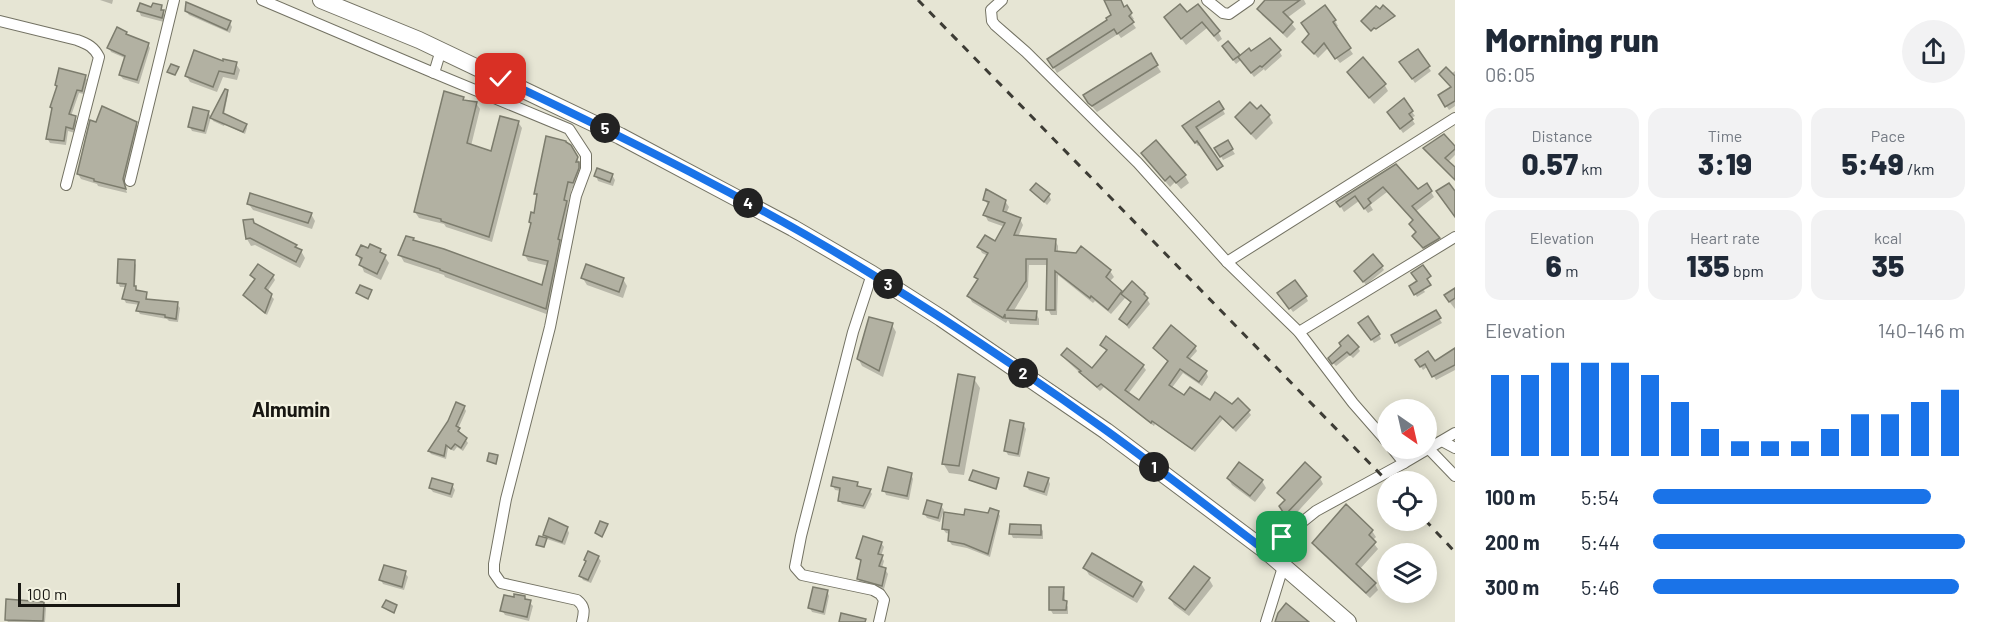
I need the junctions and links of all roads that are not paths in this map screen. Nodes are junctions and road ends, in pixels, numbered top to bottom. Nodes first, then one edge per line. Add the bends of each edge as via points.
1 (174, 0) edge
2 (262, 0) edge
3 (321, 0) edge
4 (1002, 0) edge
5 (1207, 0) edge
6 (1249, 0) edge
7 (0, 21) edge
8 (441, 50) junction
9 (434, 73) junction
10 (1455, 118) edge
11 (130, 181) dead end
12 (66, 185) dead end
13 (1455, 237) edge
14 (1227, 262) junction
15 (872, 274) junction
16 (1299, 332) junction
17 (1377, 430) edge
18 (1455, 433) edge
19 (1442, 441) junction
20 (1437, 444) edge
21 (1455, 448) edge
22 (1437, 457) edge
23 (1401, 459) edge
24 (1411, 459) edge
25 (1404, 463) junction
26 (1455, 476) edge
27 (1266, 551) junction
28 (1283, 567) junction
29 (582, 622) edge
30 (879, 622) edge
31 (1266, 622) edge
32 (1348, 622) edge

1 - 11 street
2 - 9 street
3 - 8 main road
4 - 14 street via 991,10 995,25 1138,163
5 - 6 street via 1229,14
7 - 12 street via 90,44 99,57
8 - 9 street
8 - 15 main road via 620,136
9 - 29 street via 569,129 586,156 494,564 494,573 501,583 578,600 585,611
10 - 14 street
13 - 16 street
14 - 16 street
15 - 27 main road via 1106,431
15 - 30 street via 853,332 795,567 802,575 880,594 884,600
16 - 17 street
18 - 19 street
19 - 20 street
19 - 21 street
22 - 26 street
23 - 25 street
24 - 25 street
25 - 27 street via 1316,511
27 - 28 main road
28 - 31 street
28 - 32 main road

